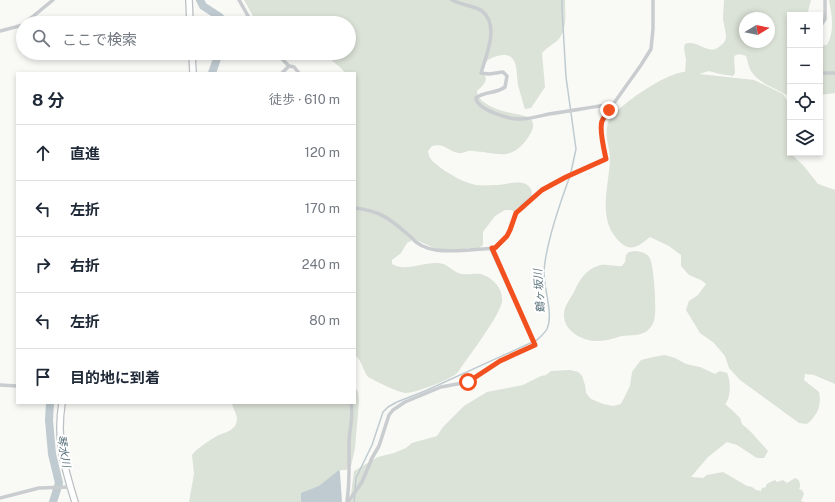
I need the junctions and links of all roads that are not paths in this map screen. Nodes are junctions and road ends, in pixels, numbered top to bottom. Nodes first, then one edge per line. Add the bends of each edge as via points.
1 (53, 0) edge
2 (189, 0) edge
3 (239, 0) edge
4 (452, 0) edge
5 (653, 0) edge
6 (825, 0) edge
7 (33, 16) edge
8 (190, 16) edge
9 (248, 16) edge
10 (823, 22) edge
11 (16, 27) edge
12 (0, 31) edge
13 (192, 60) edge
14 (283, 60) edge
15 (289, 66) junction
16 (193, 72) edge
17 (283, 72) edge
18 (298, 72) edge
19 (823, 73) edge
20 (835, 73) edge
21 (613, 104) junction
22 (356, 208) edge
23 (492, 248) junction
24 (0, 385) edge
25 (16, 386) edge
26 (62, 404) edge
27 (351, 404) edge
28 (70, 487) junction
29 (0, 498) edge
30 (75, 502) edge
31 (348, 502) edge

1 - 7 street
2 - 8 main road
3 - 9 street
4 - 21 street via 481,10 491,28 490,42 481,73 504,72 507,76 505,87 480,94 476,98 479,105 497,114 520,120
5 - 21 street via 650,48
6 - 10 street
11 - 12 street
13 - 16 main road
14 - 15 street
15 - 17 street
15 - 18 street
19 - 20 street
21 - 23 street via 601,124 606,159 542,190 516,213 507,236
22 - 23 street via 376,211 426,247 449,251
23 - 31 street via 535,345 500,361 468,382 442,387 405,402 393,410 362,482
24 - 25 street
26 - 28 main road via 59,439
27 - 31 street
28 - 29 street via 39,488
28 - 30 main road

